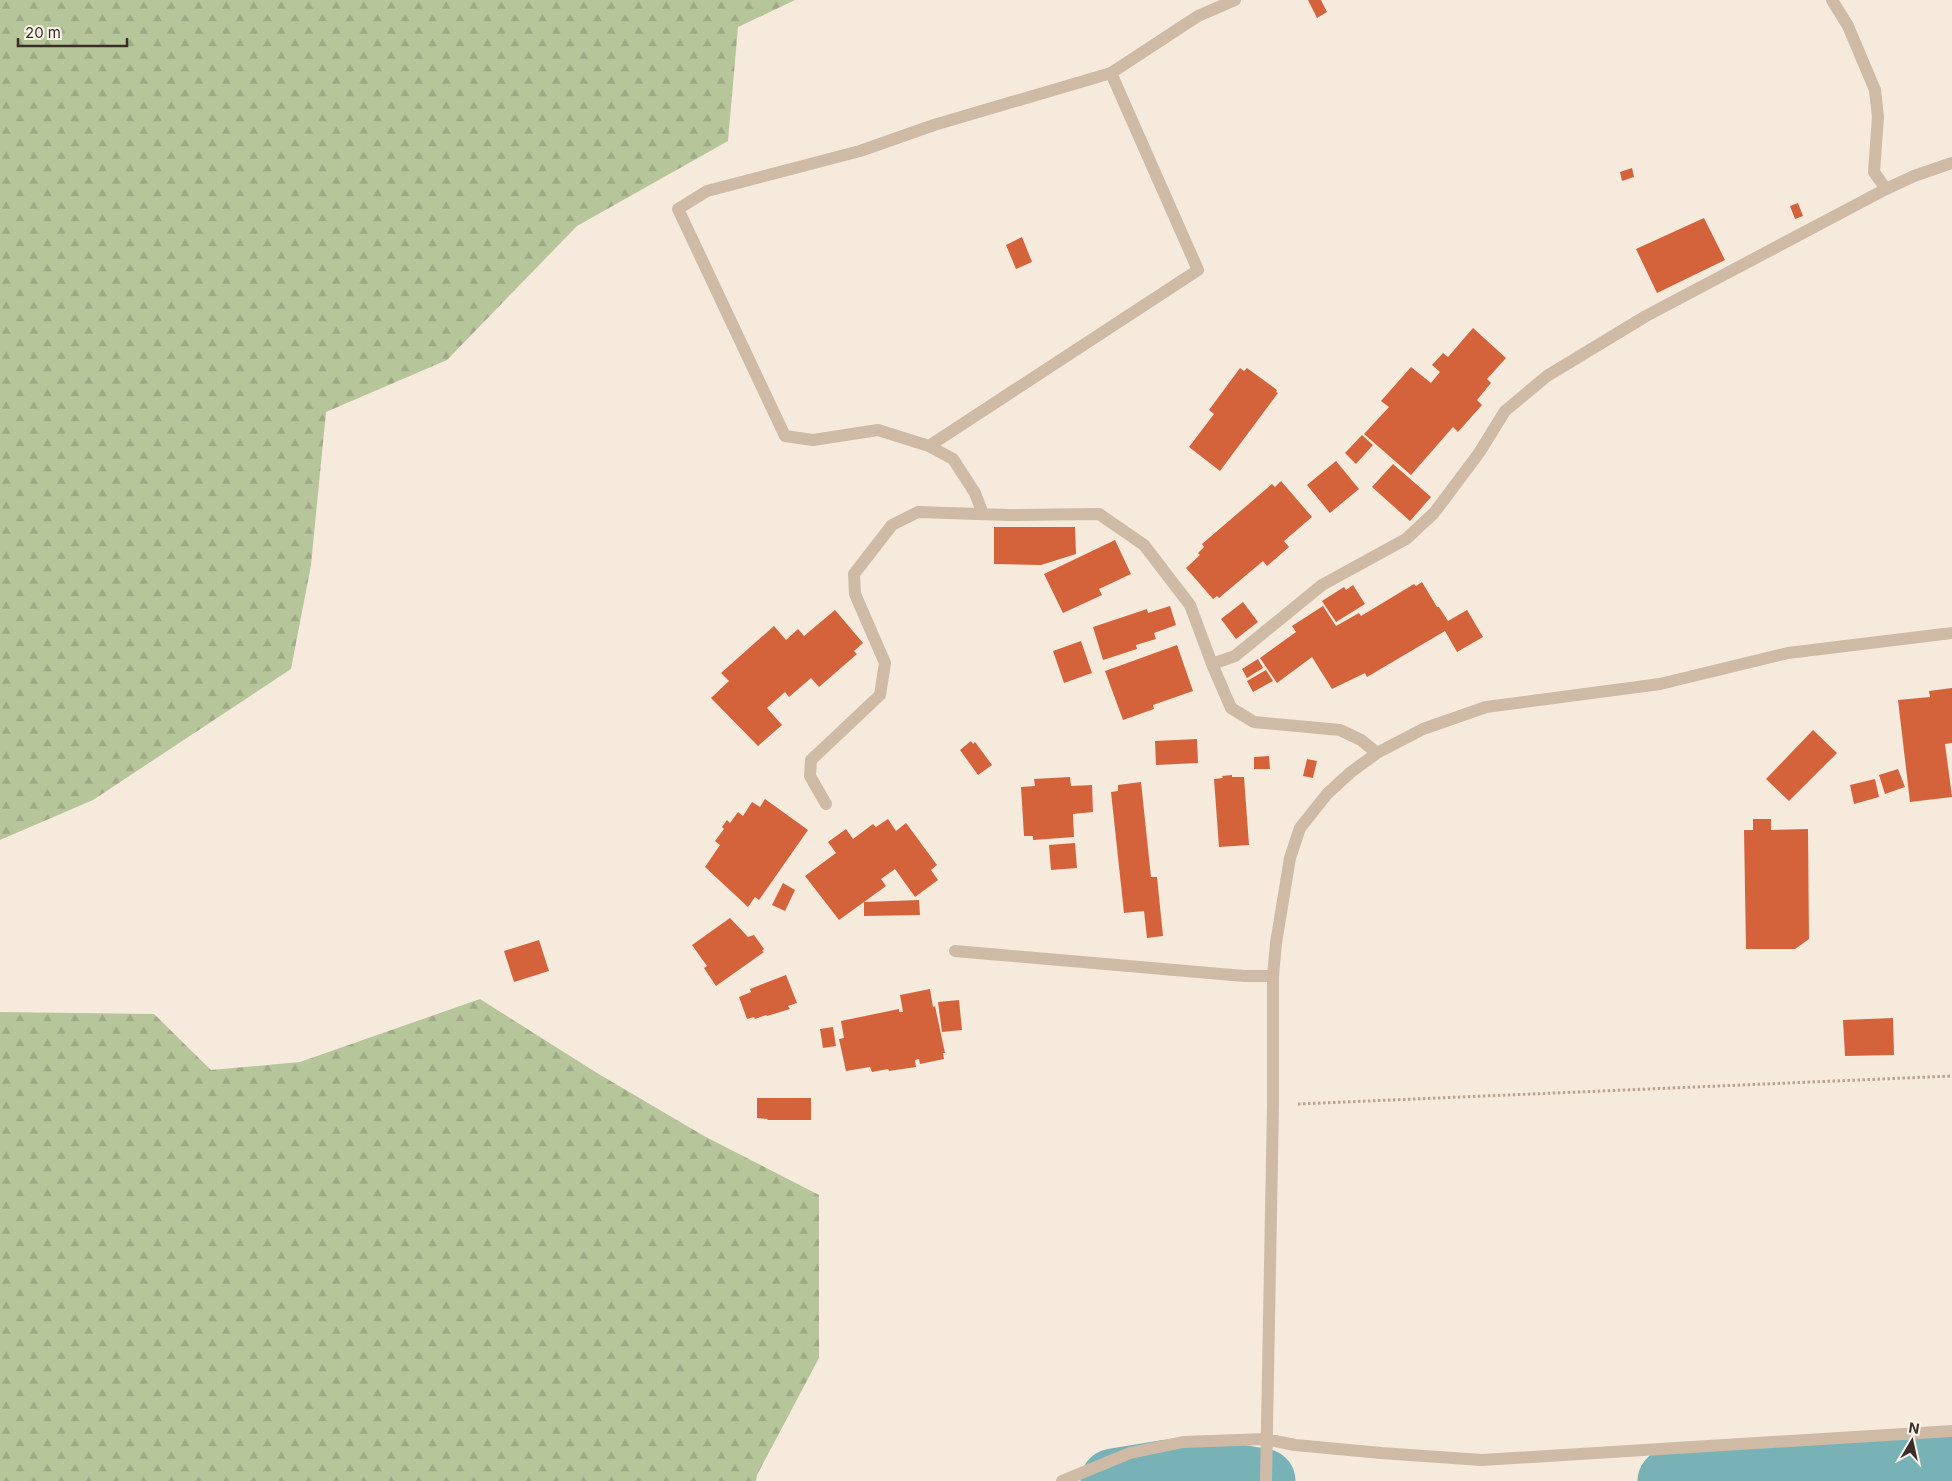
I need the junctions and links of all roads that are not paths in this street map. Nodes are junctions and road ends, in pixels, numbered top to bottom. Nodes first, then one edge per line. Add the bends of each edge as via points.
1 (1235, 0) edge
2 (1832, 0) edge
3 (1111, 73) junction
4 (1952, 162) edge
5 (1886, 189) junction
6 (928, 446) junction
7 (983, 514) junction
8 (1952, 634) edge
9 (1212, 664) junction
10 (1378, 753) junction
11 (826, 804) dead end
12 (955, 951) dead end
13 (1273, 976) junction
14 (1952, 1431) edge
15 (1266, 1439) junction
16 (1062, 1481) edge
17 (1266, 1481) edge

1 - 3 street via 1198,16
2 - 5 street via 1848,26 1875,90 1878,117 1874,172
3 - 6 street via 1198,270
3 - 6 street via 934,125 860,151 707,191 678,209 785,436 813,440 878,430
4 - 5 street
5 - 9 street via 1646,316 1547,376 1505,412 1434,513 1406,539 1322,585 1235,656
6 - 7 street via 953,459 975,493
7 - 9 street via 1099,514 1144,545 1190,605
7 - 11 street via 918,512 892,525 854,574 855,594 885,663 880,695 811,760 810,776
8 - 10 street via 1788,653 1660,684 1486,707 1423,730
9 - 10 street via 1231,708 1254,722 1340,730
10 - 13 street via 1327,794 1300,828 1290,858
12 - 13 street
13 - 15 street via 1274,1105
14 - 15 street via 1482,1460 1381,1454
15 - 16 street via 1183,1442 1130,1453
15 - 17 street

